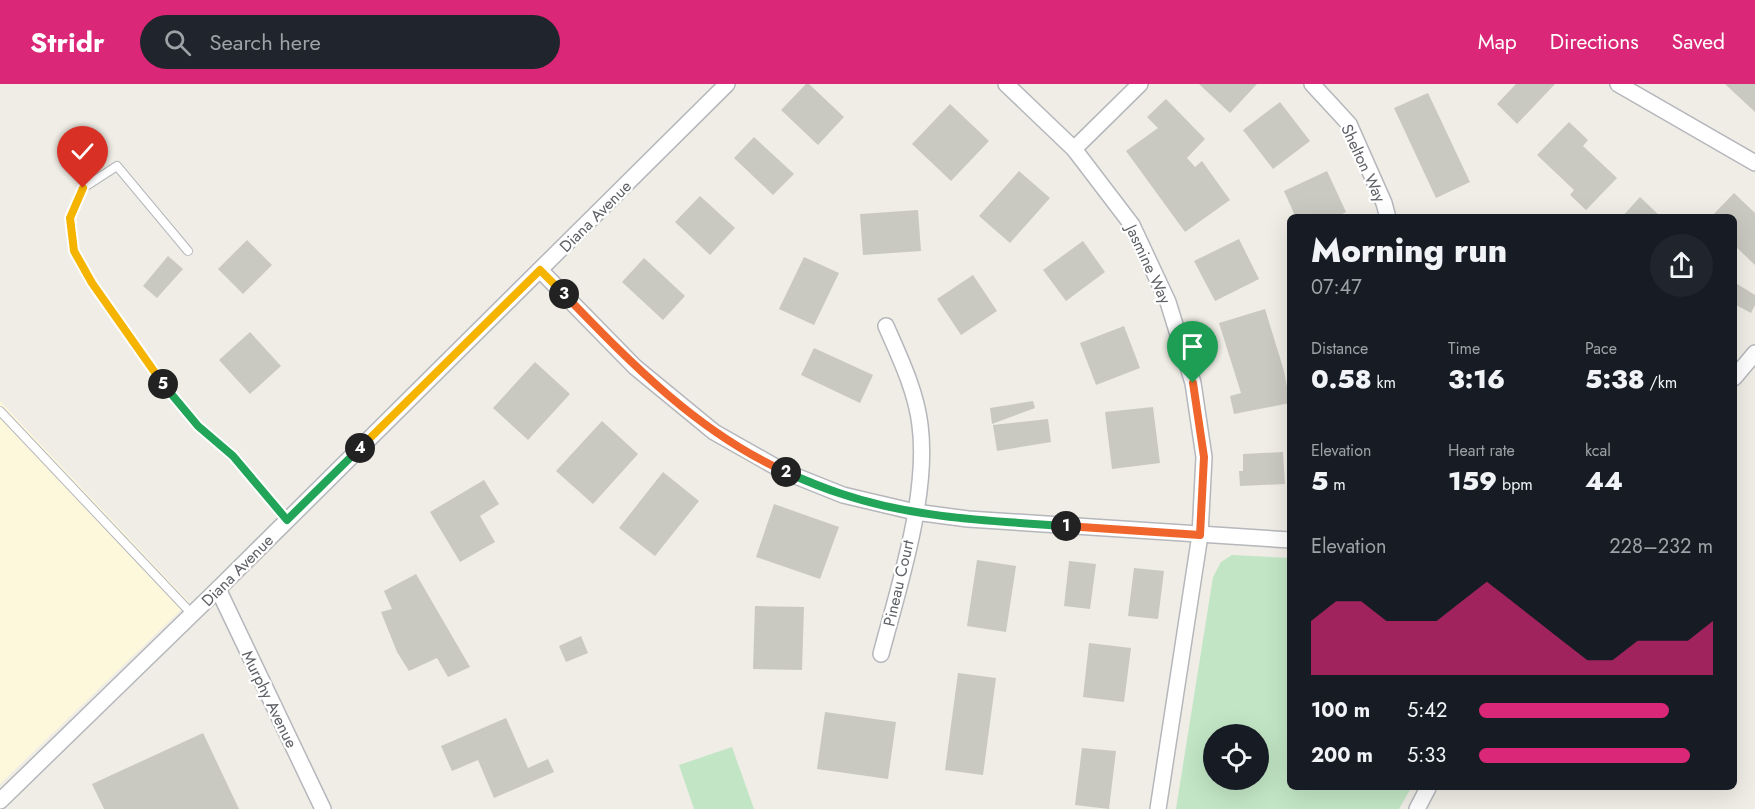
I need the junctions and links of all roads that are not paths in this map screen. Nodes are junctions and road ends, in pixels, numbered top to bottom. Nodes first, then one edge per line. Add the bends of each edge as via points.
1 (727, 84) edge
2 (1006, 84) edge
3 (1140, 84) edge
4 (1312, 84) edge
5 (1618, 84) edge
6 (1074, 149) junction
7 (1755, 163) edge
8 (1387, 214) edge
9 (188, 251) dead end
10 (540, 270) junction
11 (886, 326) dead end
12 (1755, 353) edge
13 (1737, 374) edge
14 (0, 411) edge
15 (915, 512) junction
16 (287, 520) junction
17 (1200, 535) junction
18 (1287, 540) edge
19 (218, 589) junction
20 (192, 614) junction
21 (881, 654) dead end
22 (1427, 790) edge
23 (0, 801) edge
24 (323, 809) edge
25 (1158, 809) edge
26 (1417, 809) edge

1 - 10 street, Diana Avenue
2 - 6 street, Jasmine Way
3 - 6 street
4 - 8 street, Shelton Way via 1349,124
5 - 7 street
6 - 17 street, Jasmine Way via 1132,225 1168,302 1193,383 1204,457
9 - 16 lane via 117,166 83,188 70,218 74,251 92,283 164,385 198,426 233,456
10 - 15 street via 635,367 714,432 783,471 843,495
10 - 16 street, Diana Avenue
11 - 15 street, Pineau Court via 913,390 920,424 923,465
12 - 13 street
14 - 20 lane
15 - 17 street
15 - 21 street, Pineau Court
16 - 19 street, Diana Avenue
17 - 18 street
17 - 25 street, Jasmine Way
19 - 20 street, Diana Avenue
19 - 24 street, Murphy Avenue
20 - 23 street, Diana Avenue
22 - 26 street

